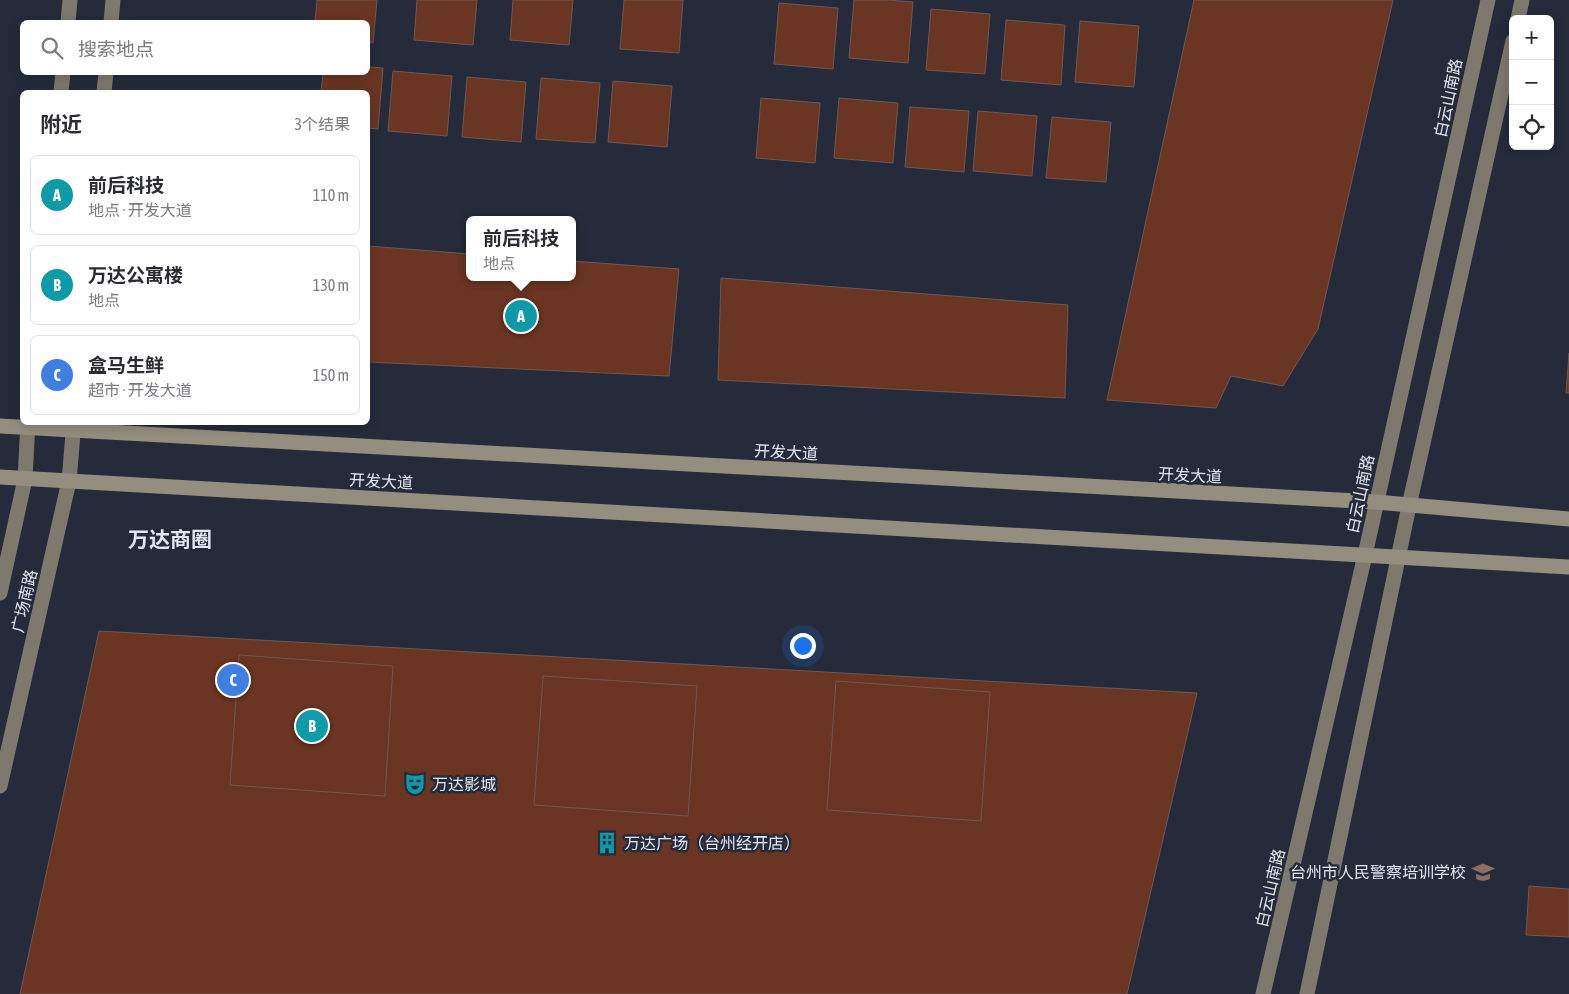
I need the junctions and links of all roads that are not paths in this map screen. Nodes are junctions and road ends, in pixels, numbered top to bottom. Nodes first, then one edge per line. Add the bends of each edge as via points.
1 (70, 0) edge
2 (113, 0) edge
3 (1488, 0) edge
4 (1522, 0) edge
5 (1519, 15) edge
6 (68, 20) edge
7 (111, 20) edge
8 (1509, 59) edge
9 (63, 75) edge
10 (106, 75) edge
11 (61, 90) edge
12 (104, 90) edge
13 (28, 425) edge
14 (0, 426) edge
15 (73, 426) edge
16 (0, 477) edge
17 (25, 478) junction
18 (69, 481) junction
19 (1376, 502) junction
20 (1409, 506) junction
21 (1569, 519) edge
22 (1365, 555) junction
23 (1398, 557) junction
24 (1569, 567) edge
25 (0, 594) edge
26 (0, 786) edge
27 (1263, 994) edge
28 (1307, 994) edge

1 - 6 main road
2 - 7 main road
3 - 19 main road, 白云山南路
4 - 5 main road
8 - 20 main road
9 - 11 main road
10 - 12 main road
13 - 14 main road, 开发大道
13 - 15 main road, 开发大道
13 - 17 main road, 广场南路
15 - 18 main road, 广场南路
15 - 19 main road, 开发大道
16 - 17 main road, 开发大道
17 - 18 main road, 开发大道
17 - 25 main road, 广场南路
18 - 22 main road, 开发大道
18 - 26 main road, 广场南路
19 - 20 main road, 开发大道
19 - 22 main road, 白云山南路
20 - 21 main road, 开发大道
20 - 23 main road
22 - 23 main road, 开发大道
22 - 27 main road, 白云山南路
23 - 24 main road, 开发大道
23 - 28 main road

